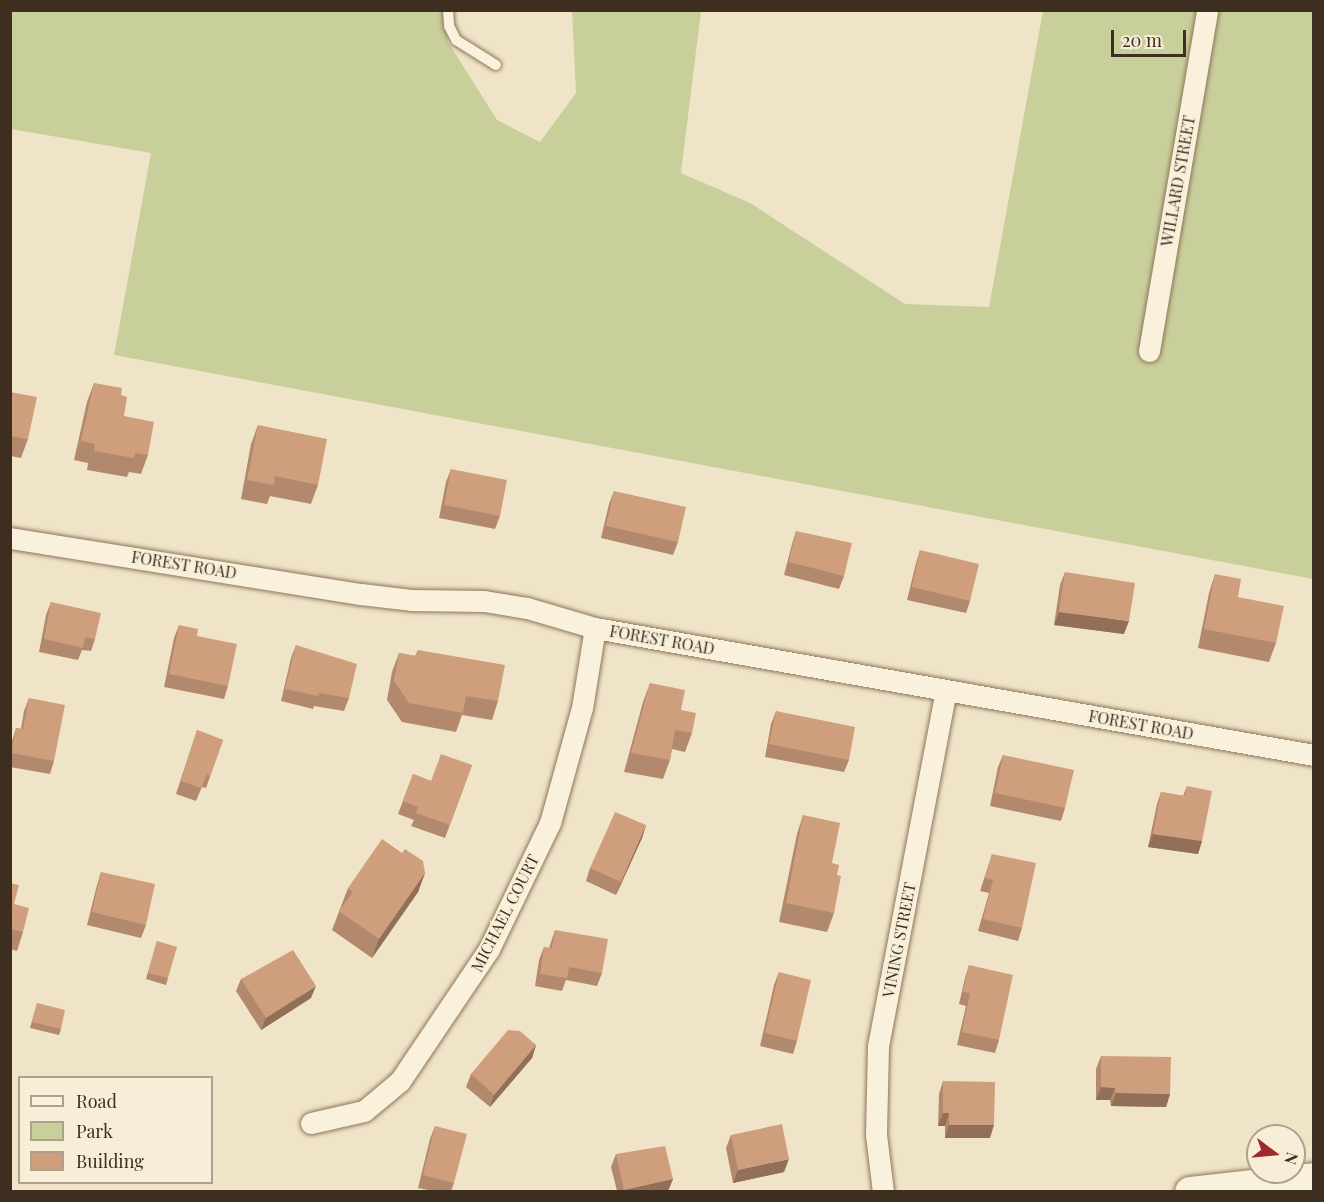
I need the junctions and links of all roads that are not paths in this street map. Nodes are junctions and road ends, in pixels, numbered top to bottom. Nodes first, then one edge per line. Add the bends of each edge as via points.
1 (448, 10) edge
2 (1208, 10) edge
3 (496, 65) dead end
4 (1149, 351) dead end
5 (10, 538) edge
6 (595, 628) junction
7 (946, 691) junction
8 (1314, 755) edge
9 (310, 1123) dead end
10 (1314, 1178) edge
11 (883, 1191) edge
12 (1190, 1191) edge

1 - 3 lane via 449,26 456,40
2 - 4 street, WILLARD STREET
5 - 6 street, FOREST ROAD via 381,597 484,601 527,608
6 - 7 street, FOREST ROAD
6 - 9 street, MICHAEL COURT via 582,708 550,823 479,967 400,1081 364,1111
7 - 8 street, FOREST ROAD
7 - 11 street, VINING STREET via 878,1046 876,1134
10 - 12 street

